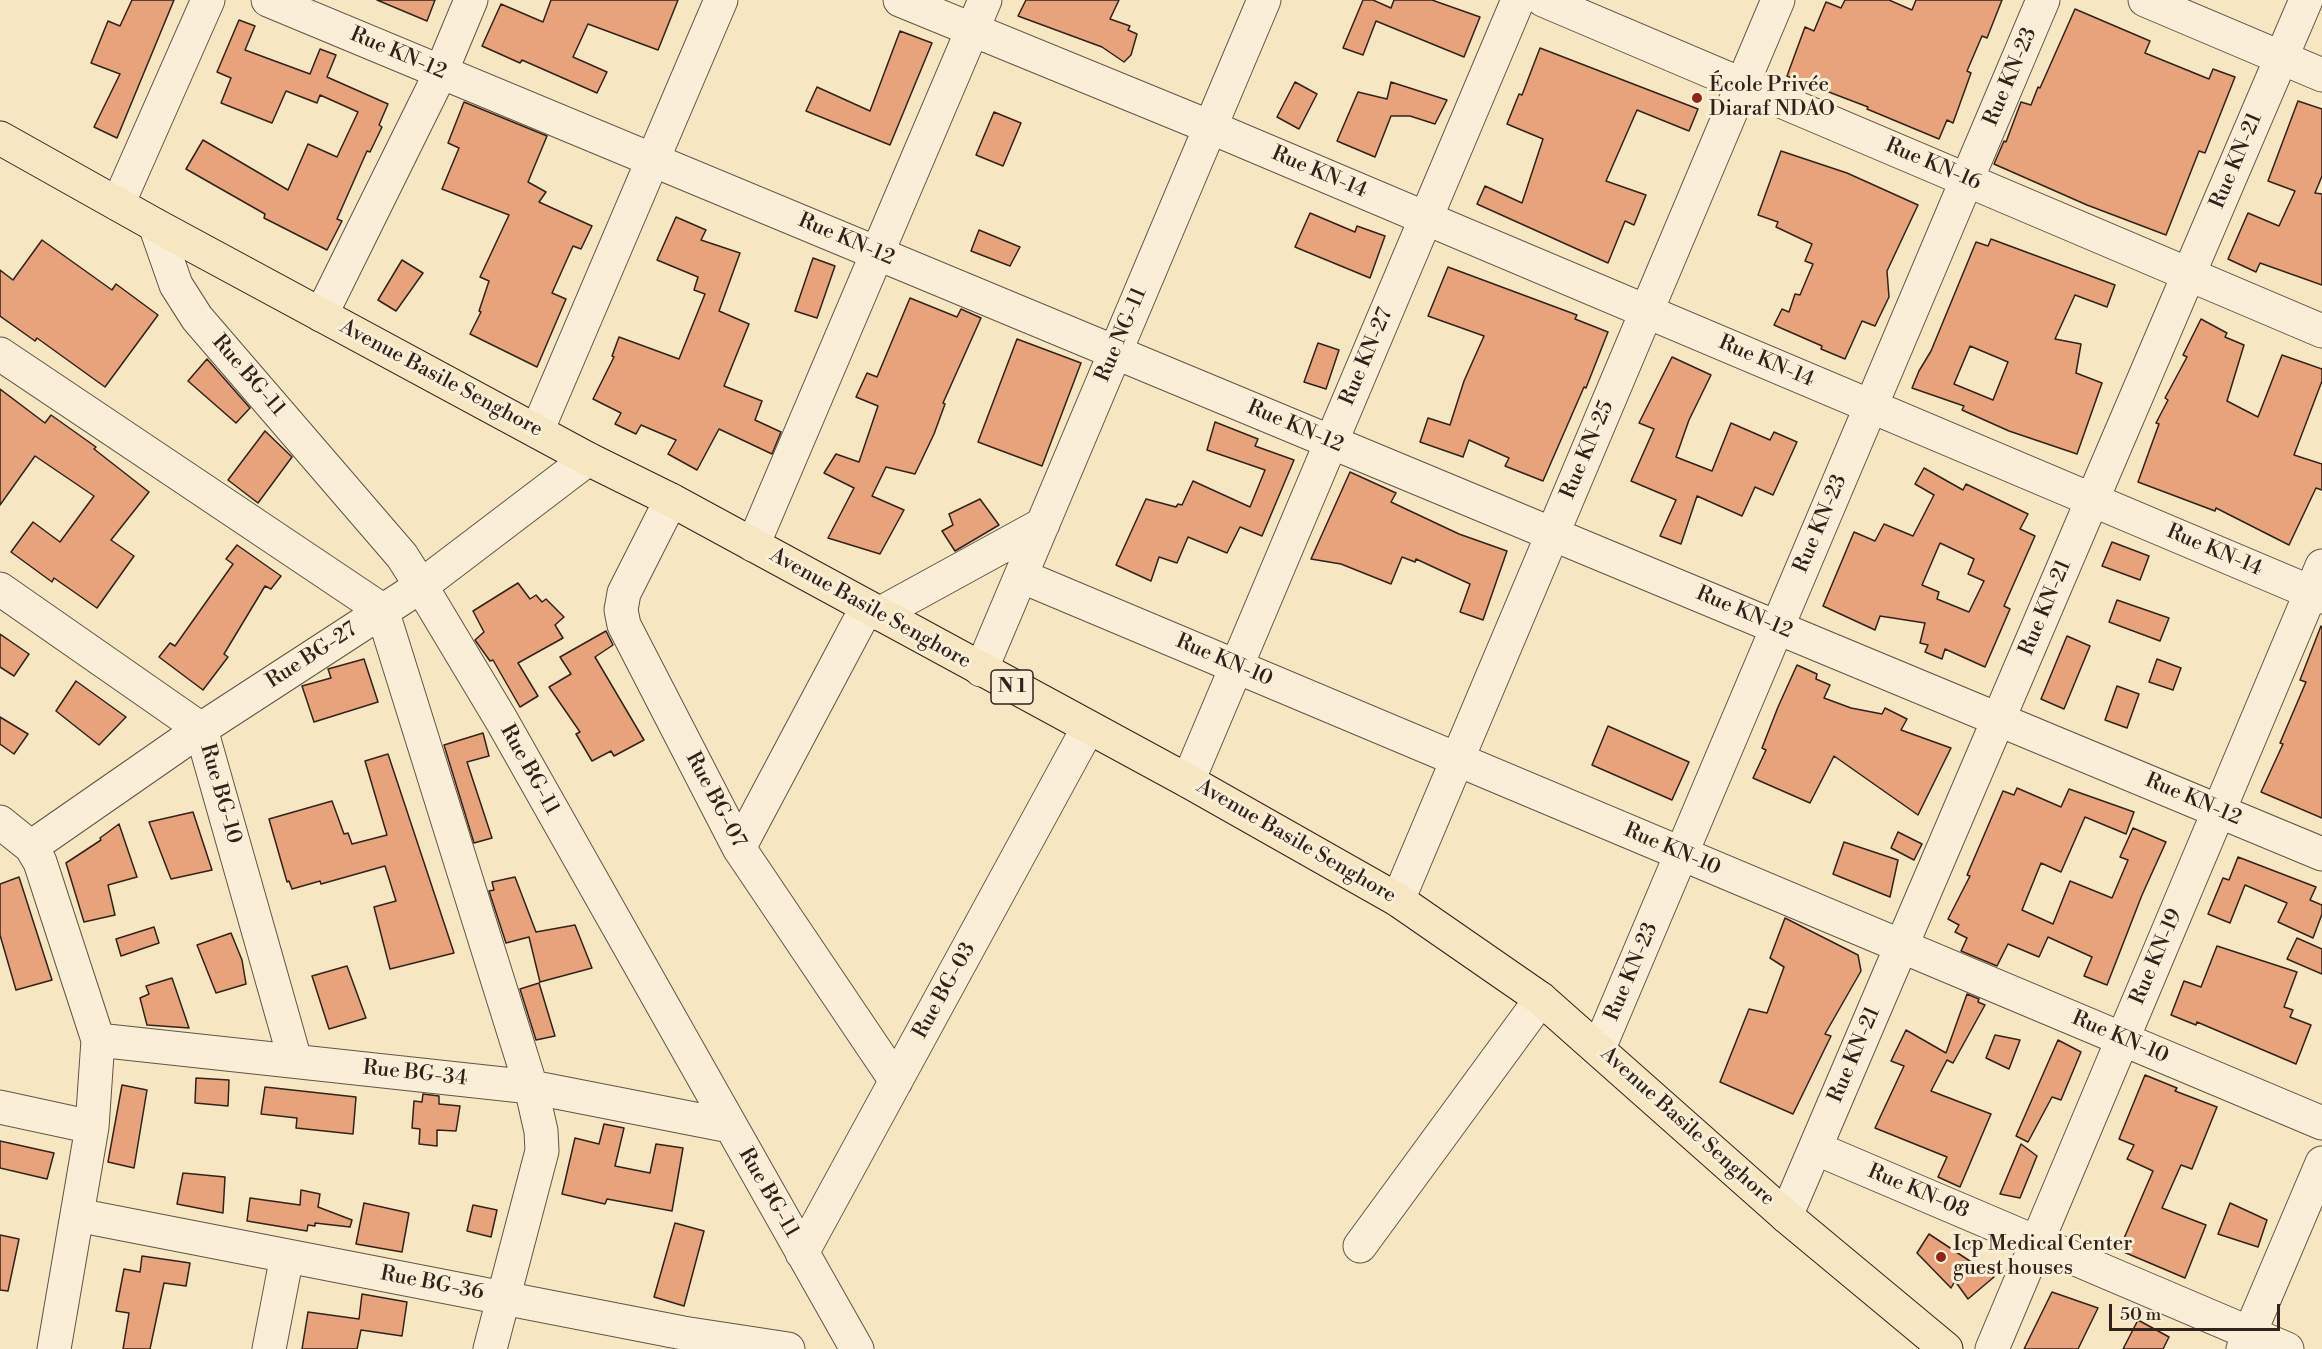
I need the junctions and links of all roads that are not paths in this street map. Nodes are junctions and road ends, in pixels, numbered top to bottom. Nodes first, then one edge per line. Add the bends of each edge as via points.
1 (208, 0) edge
2 (268, 0) edge
3 (471, 0) edge
4 (721, 0) edge
5 (900, 0) edge
6 (985, 0) edge
7 (1264, 0) edge
8 (1518, 0) edge
9 (1543, 0) edge
10 (1778, 0) edge
11 (2043, 0) edge
12 (2145, 0) edge
13 (2306, 0) edge
14 (972, 30) junction
15 (2281, 58) junction
16 (441, 72) junction
17 (2322, 75) edge
18 (1742, 84) junction
19 (1210, 127) junction
20 (0, 138) edge
21 (654, 160) junction
22 (1967, 180) junction
23 (118, 204) junction
24 (1426, 218) junction
25 (155, 225) junction
26 (877, 253) junction
27 (2189, 274) junction
28 (1647, 312) junction
29 (321, 315) junction
30 (2322, 331) edge
31 (1115, 352) junction
32 (0, 354) edge
33 (1871, 406) junction
34 (537, 431) junction
35 (1331, 442) junction
36 (588, 459) junction
37 (671, 500) junction
38 (2092, 500) junction
39 (1043, 524) junction
40 (1552, 534) junction
41 (753, 545) junction
42 (1021, 576) junction
43 (2318, 585) edge
44 (422, 586) junction
45 (0, 589) edge
46 (382, 610) junction
47 (873, 610) junction
48 (1777, 627) junction
49 (1236, 667) junction
50 (981, 670) junction
51 (1999, 719) junction
52 (1088, 728) junction
53 (201, 729) junction
54 (1458, 760) junction
55 (1188, 781) junction
56 (2219, 811) junction
57 (0, 822) edge
58 (31, 847) junction
59 (739, 848) junction
60 (1682, 854) junction
61 (2322, 854) edge
62 (1398, 900) junction
63 (1902, 946) junction
64 (1541, 999) junction
65 (2123, 1039) junction
66 (98, 1040) junction
67 (1599, 1048) junction
68 (295, 1060) junction
69 (896, 1081) junction
70 (531, 1087) junction
71 (0, 1107) edge
72 (2322, 1123) edge
73 (729, 1126) junction
74 (92, 1127) junction
75 (1815, 1148) junction
76 (2322, 1163) edge
77 (77, 1215) junction
78 (1786, 1216) junction
79 (2037, 1243) junction
80 (1360, 1246) dead end
81 (802, 1253) junction
82 (288, 1256) junction
83 (504, 1298) junction
84 (681, 1341) edge
85 (2246, 1341) edge
86 (54, 1349) edge
87 (269, 1349) edge
88 (490, 1349) edge
89 (788, 1349) edge
90 (857, 1349) edge
91 (1946, 1349) edge
92 (1992, 1349) edge
93 (2287, 1349) edge

1 - 23 street
2 - 16 street, Rue KN-12
3 - 16 street
4 - 21 street
5 - 14 street, Rue KN-14
6 - 14 street
7 - 19 street, Rue NG-11
8 - 24 street, Rue KN-27
9 - 18 street, Rue KN-16
10 - 18 street, Rue KN-25
11 - 22 street, Rue KN-23
12 - 15 street
13 - 15 street, Rue KN-21
14 - 19 street, Rue KN-14
14 - 26 street
15 - 17 street
15 - 27 street, Rue KN-21
16 - 21 street, Rue KN-12
16 - 29 street
18 - 22 street, Rue KN-16
18 - 28 street, Rue KN-25
19 - 24 street, Rue KN-14
19 - 31 street, Rue NG-11
20 - 23 highway, Avenue Basile Senghore / N 1
21 - 26 street, Rue KN-12
21 - 34 street
22 - 27 street, Rue KN-16
22 - 33 street, Rue KN-23
23 - 25 highway, Avenue Basile Senghore / N 1
24 - 28 street, Rue KN-14
24 - 35 street, Rue KN-27
25 - 29 highway, Avenue Basile Senghore / N 1
25 - 44 street, Rue BG-11 via 176,285 197,318 402,556
26 - 31 street, Rue KN-12
26 - 41 street
27 - 30 street, Rue KN-16
27 - 38 street, Rue KN-21
28 - 33 street, Rue KN-14
28 - 40 street, Rue KN-25
29 - 34 highway, Avenue Basile Senghore / N 1
31 - 35 street, Rue KN-12
31 - 39 street, Rue NG-11
32 - 46 street
33 - 38 street, Rue KN-14
33 - 48 street, Rue KN-23
34 - 36 highway, Avenue Basile Senghore / N 1
35 - 40 street, Rue KN-12
35 - 49 street, Rue KN-27
36 - 37 highway, Avenue Basile Senghore / N 1
36 - 44 street, Rue BG-27
37 - 41 highway, Avenue Basile Senghore / N 1
37 - 59 street, Rue BG-07 via 624,593 621,610 624,625
38 - 43 street, Rue KN-14
38 - 51 street, Rue KN-21
39 - 42 street, Rue NG-11
39 - 47 street
40 - 48 street, Rue KN-12
40 - 54 street, Rue KN-25
41 - 47 highway, Avenue Basile Senghore / N 1
42 - 49 street, Rue KN-10
42 - 50 street, Rue NG-11
43 - 56 street, Rue KN-19
44 - 46 street, Rue BG-27
44 - 73 street, Rue BG-11
45 - 53 street, Rue BG-10
46 - 53 street, Rue BG-27
46 - 70 street
47 - 50 highway, Avenue Basile Senghore / N 1
47 - 59 street
48 - 51 street, Rue KN-12
48 - 60 street, Rue KN-23
49 - 54 street, Rue KN-10
49 - 55 street, Rue KN-27
50 - 52 highway, Avenue Basile Senghore / N 1
51 - 56 street, Rue KN-12
51 - 63 street, Rue KN-21
52 - 55 highway, Avenue Basile Senghore / N 1
52 - 69 street, Rue BG-03
53 - 58 street, Rue BG-27
53 - 68 street, Rue BG-10
54 - 60 street, Rue KN-10
54 - 62 street, Rue KN-25
55 - 62 highway, Avenue Basile Senghore / N 1
56 - 61 street, Rue KN-12
56 - 65 street, Rue KN-19
57 - 58 street
58 - 66 street via 40,862
59 - 69 street, Rue BG-07
60 - 63 street, Rue KN-10
60 - 67 street, Rue KN-23
62 - 64 highway, Avenue Basile Senghore / N 1
63 - 65 street, Rue KN-10
63 - 75 street, Rue KN-21
64 - 67 highway, Avenue Basile Senghore / N 1
64 - 80 street
65 - 72 street, Rue KN-10
65 - 79 street, Rue KN-19
66 - 68 street, Rue BG-34
66 - 74 street
67 - 78 highway, Avenue Basile Senghore / N 1
68 - 70 street, Rue BG-34
69 - 81 street, Rue BG-03
70 - 73 street, Rue BG-34
70 - 83 street via 542,1151
71 - 74 street
73 - 81 street, Rue BG-11
74 - 77 street
75 - 78 street, Rue KN-21
75 - 79 street, Rue KN-08
76 - 85 street
77 - 82 street, Rue BG-36
77 - 86 street
78 - 91 highway, Avenue Basile Senghore / N 1
79 - 85 street, Rue KN-08
79 - 92 street, Rue KN-19
81 - 90 street, Rue BG-11
82 - 83 street, Rue BG-36
82 - 87 street
83 - 84 street, Rue BG-36
83 - 88 street
84 - 89 street, Rue BG-36
85 - 93 street, Rue KN-08

